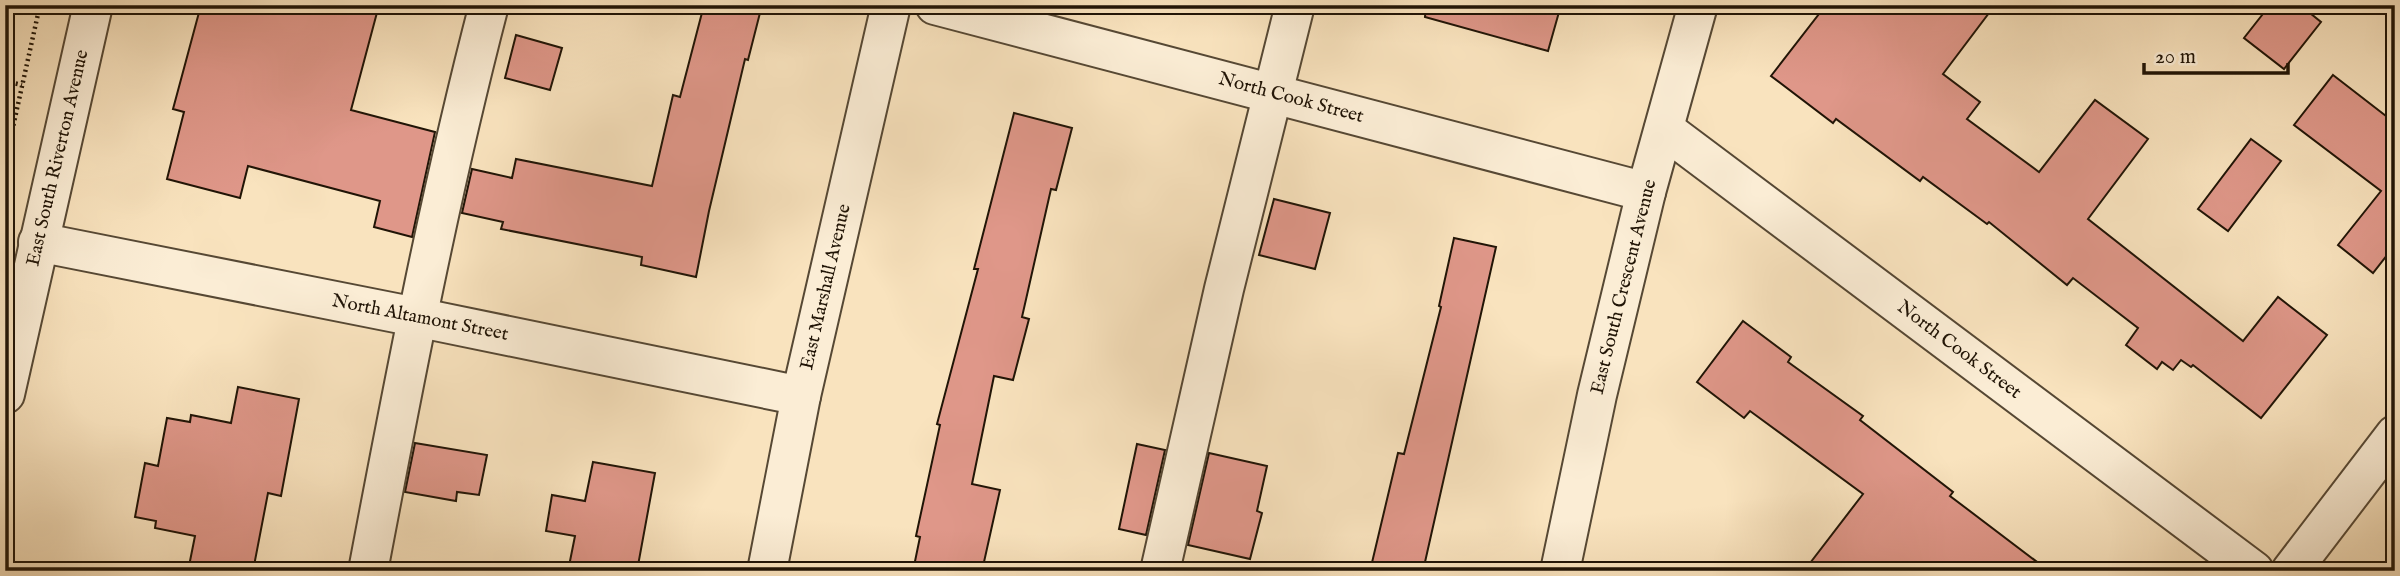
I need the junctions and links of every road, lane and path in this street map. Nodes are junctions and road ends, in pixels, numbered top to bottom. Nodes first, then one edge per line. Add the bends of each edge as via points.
1 (40, 5) edge
2 (93, 5) edge
3 (489, 5) edge
4 (891, 5) edge
5 (935, 5) edge
6 (1295, 5) edge
7 (1698, 5) edge
8 (5, 81) edge
9 (22, 85) junction
10 (1273, 94) junction
11 (1664, 128) junction
12 (5, 163) edge
13 (1646, 192) junction
14 (38, 242) junction
15 (416, 317) junction
16 (5, 394) edge
17 (801, 396) junction
18 (2395, 435) edge
19 (368, 571) edge
20 (767, 571) edge
21 (1160, 571) edge
22 (1560, 571) edge
23 (2254, 571) edge
24 (2291, 571) edge

1 - 9 path
2 - 14 street, East South Riverton Avenue
3 - 15 street
4 - 17 street, East Marshall Avenue
5 - 10 street, North Cook Street
6 - 10 street
7 - 11 street, East South Crescent Avenue
8 - 9 path
9 - 12 path
10 - 13 street, North Cook Street
10 - 21 street
11 - 13 street, East South Crescent Avenue
11 - 23 street, North Cook Street
13 - 22 street, East South Crescent Avenue
14 - 15 street, North Altamont Street
14 - 16 street, East South Riverton Avenue
15 - 17 street, North Altamont Street
15 - 19 street
17 - 20 street, East Marshall Avenue
18 - 24 street

